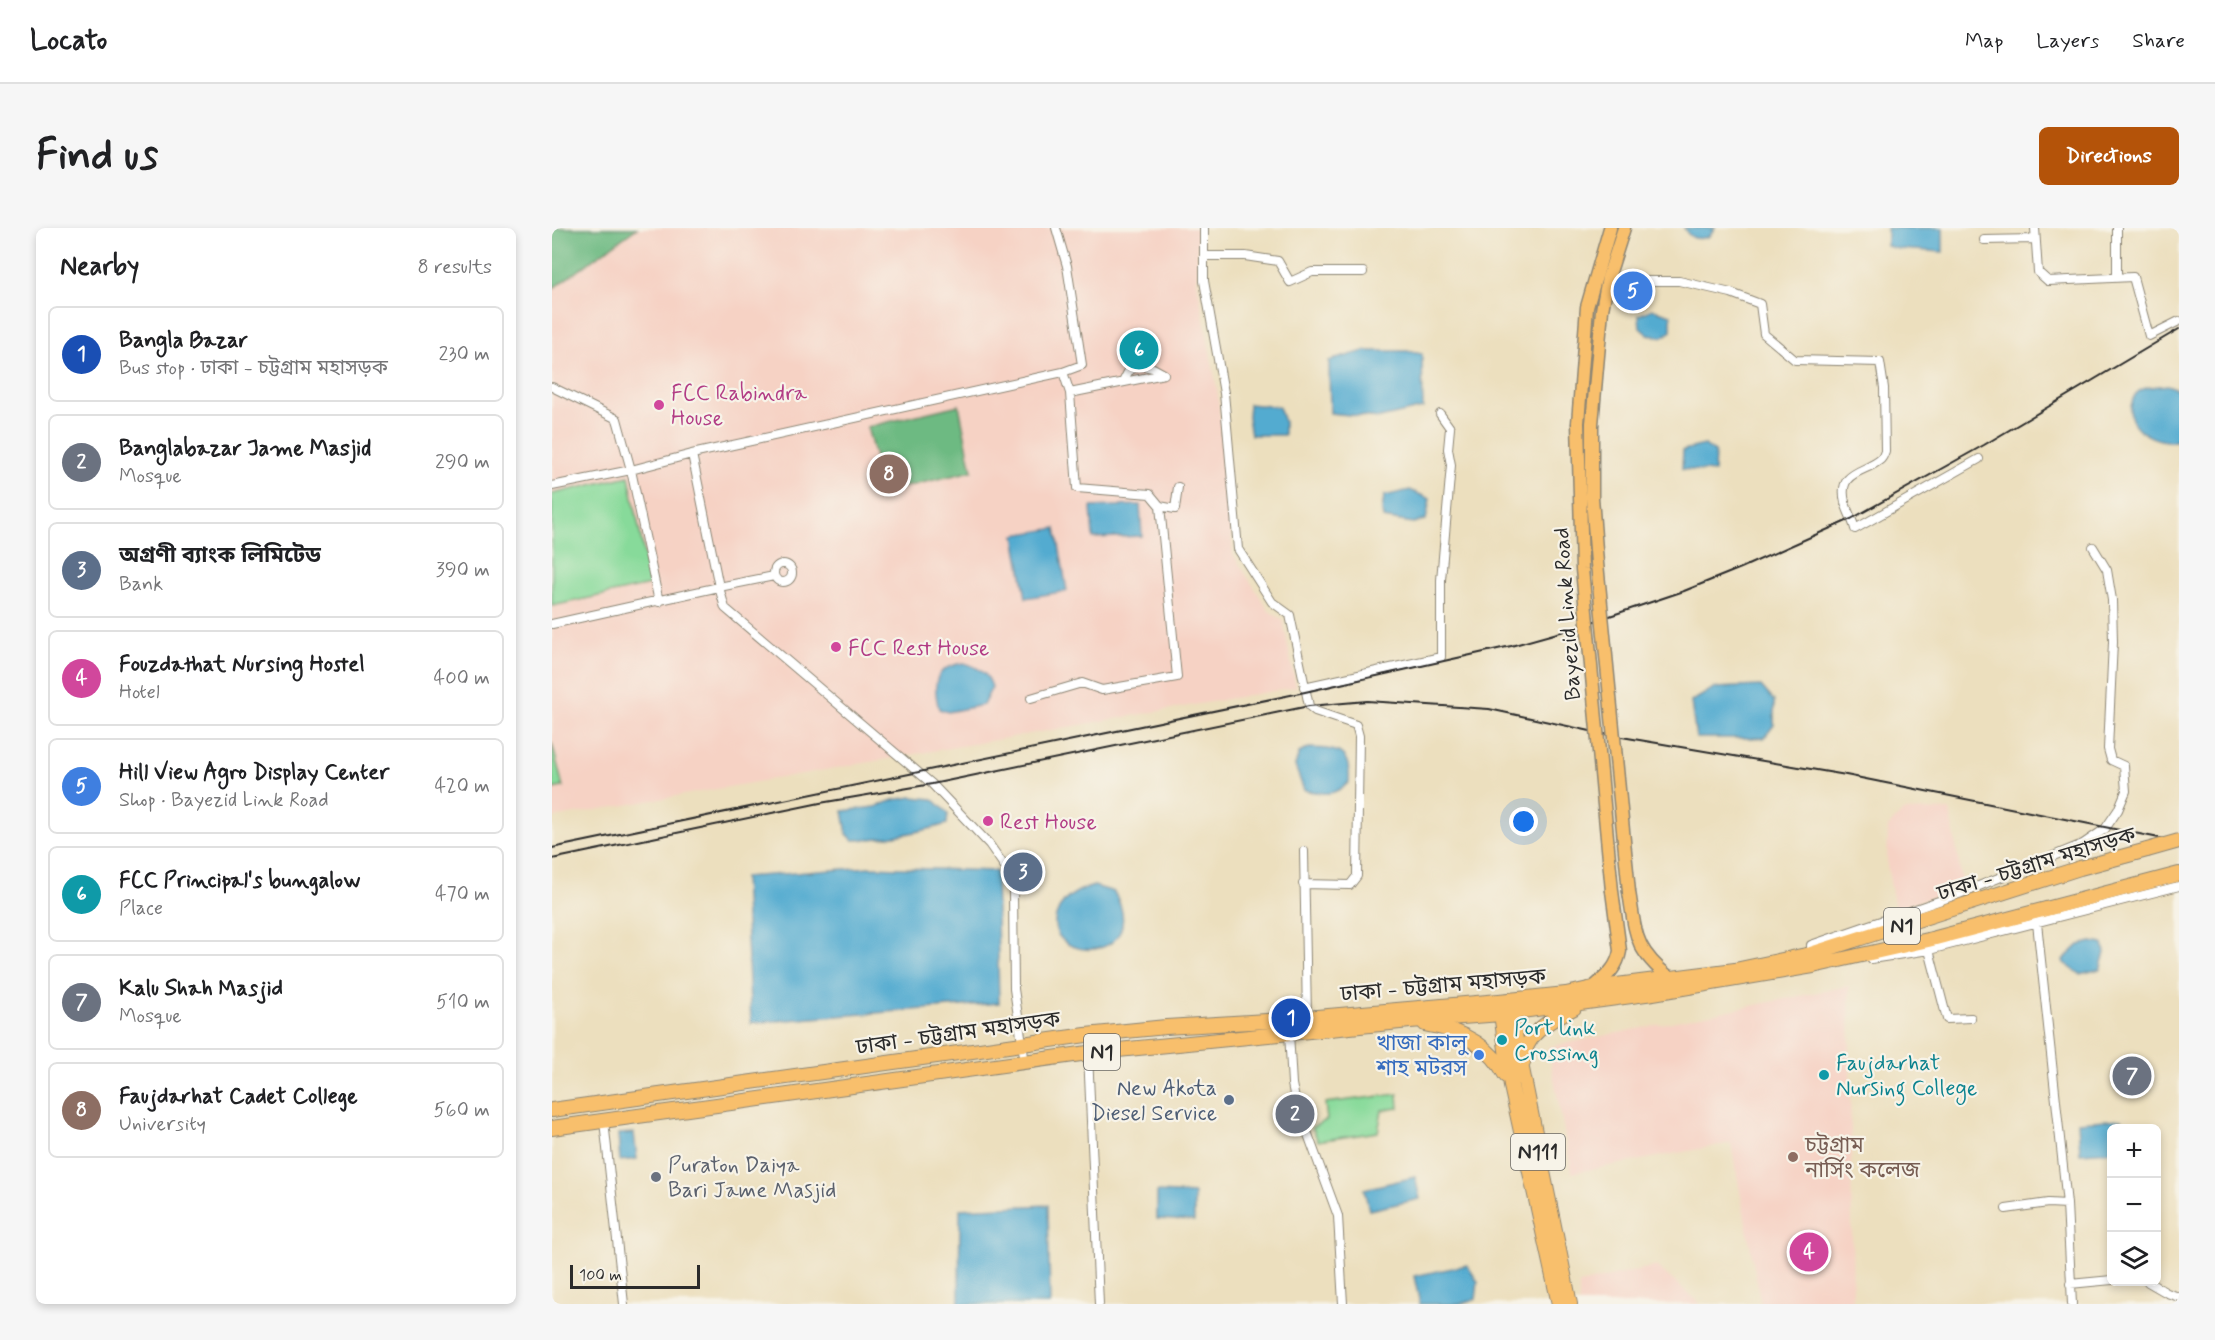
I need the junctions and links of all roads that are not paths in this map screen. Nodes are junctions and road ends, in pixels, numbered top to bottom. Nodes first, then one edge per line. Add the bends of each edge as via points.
1 (1056, 228) edge
2 (1204, 228) edge
3 (1610, 228) edge
4 (1624, 228) edge
5 (2035, 228) edge
6 (2117, 228) edge
7 (2035, 239) junction
8 (1984, 240) dead end
9 (1204, 256) junction
10 (1363, 273) dead end
11 (2117, 277) junction
12 (1608, 278) junction
13 (2179, 321) edge
14 (1064, 372) junction
15 (1123, 382) dead end
16 (552, 387) edge
17 (1070, 393) junction
18 (1440, 414) dead end
19 (692, 454) junction
20 (1979, 459) dead end
21 (631, 470) junction
22 (552, 486) edge
23 (1178, 487) dead end
24 (1160, 506) junction
25 (2093, 547) dead end
26 (774, 576) dead end
27 (719, 587) junction
28 (659, 602) junction
29 (552, 624) edge
30 (1304, 687) junction
31 (1031, 698) dead end
32 (2179, 842) edge
33 (1304, 851) dead end
34 (2179, 874) edge
35 (1303, 884) junction
36 (2179, 886) edge
37 (2037, 923) junction
38 (1929, 950) junction
39 (1812, 960) junction
40 (1776, 973) junction
41 (1670, 978) junction
42 (1593, 988) junction
43 (1587, 1002) junction
44 (1504, 1007) junction
45 (1307, 1018) junction
46 (1971, 1018) dead end
47 (1410, 1021) junction
48 (1289, 1033) junction
49 (1021, 1046) junction
50 (1088, 1053) junction
51 (1025, 1063) junction
52 (1517, 1084) junction
53 (552, 1110) edge
54 (604, 1120) junction
55 (552, 1128) edge
56 (2067, 1204) junction
57 (2006, 1209) dead end
58 (2107, 1280) edge
59 (2070, 1284) junction
60 (2156, 1286) edge
61 (2179, 1297) edge
62 (624, 1304) edge
63 (1099, 1304) edge
64 (1343, 1304) edge
65 (1559, 1304) edge
66 (1570, 1304) edge
67 (2072, 1304) edge

1 - 14 street via 1067,266 1082,365
2 - 9 street
3 - 42 main road, Bayezid Link Road, bridge via 1587,307 1578,423 1582,568 1620,951 1615,969
4 - 12 main road, Bayezid Link Road
5 - 7 street
6 - 11 street
7 - 8 street
7 - 11 street via 2038,272 2048,281
9 - 10 street via 1278,261 1290,282 1312,272
9 - 30 street via 1204,281 1224,393 1238,549 1272,602 1290,615
11 - 13 street via 2133,277 2149,336
12 - 20 street via 1679,282 1731,293 1760,304 1764,334 1795,360 1880,362 1885,451 1881,459 1856,471 1843,489 1855,529
12 - 41 main road, Bayezid Link Road, bridge via 1592,424 1597,563 1636,935 1647,957
14 - 17 street
14 - 19 street
15 - 17 street
16 - 21 street via 617,419
17 - 24 street via 1077,488 1150,494
18 - 30 street via 1450,428 1451,465 1441,580 1441,657
19 - 21 street
19 - 27 street
21 - 22 street
21 - 28 street
23 - 24 street via 1178,509
24 - 31 street via 1177,676 1102,690 1082,683
25 - 39 street via 2107,570 2112,600 2108,749 2111,760 2124,766 2126,791 2118,810 2105,828 2083,844 1959,894 1811,945
26 - 27 street
27 - 28 street
27 - 49 street via 725,608 932,784 989,844 1010,874 1014,988
28 - 29 street
30 - 35 street via 1309,706 1356,725 1359,736 1357,876 1350,885
32 - 39 highway, ঢাকা - চট্টগ্রাম মহাসড়ক / N1, bridge via 2080,868
33 - 35 street
34 - 39 highway, ঢাকা - চট্টগ্রাম মহাসড়ক / N1 via 1928,940
35 - 45 street
36 - 37 street
37 - 38 street
37 - 56 street
38 - 40 street
38 - 46 street via 1947,1019
39 - 40 highway, ঢাকা - চট্টগ্রাম মহাসড়ক / N1
39 - 41 highway, ঢাকা - চট্টগ্রাম মহাসড়ক / N1
40 - 43 highway, ঢাকা - চট্টগ্রাম মহাসড়ক / N1
41 - 42 highway, ঢাকা - চট্টগ্রাম মহাসড়ক / N1
42 - 44 highway, ঢাকা - চট্টগ্রাম মহাসড়ক / N1
43 - 44 highway, ঢাকা - চট্টগ্রাম মহাসড়ক / N1
43 - 52 highway via 1555,1017 1538,1031 1526,1046
44 - 45 highway, ঢাকা - চট্টগ্রাম মহাসড়ক / N1
44 - 47 highway, ঢাকা - চট্টগ্রাম মহাসড়ক / N1
44 - 52 highway, N111
45 - 49 highway, ঢাকা - চট্টগ্রাম মহাসড়ক / N1 via 1166,1027
47 - 48 highway, ঢাকা - চট্টগ্রাম মহাসড়ক / N1
47 - 52 highway via 1438,1026 1478,1043
48 - 50 highway, ঢাকা - চট্টগ্রাম মহাসড়ক / N1
48 - 64 street via 1295,1099 1338,1216
49 - 51 street
49 - 53 highway, ঢাকা - চট্টগ্রাম মহাসড়ক / N1
50 - 51 highway, ঢাকা - চট্টগ্রাম মহাসড়ক / N1
50 - 63 street
51 - 54 highway, ঢাকা - চট্টগ্রাম মহাসড়ক / N1
52 - 65 highway, N111
52 - 66 highway, N111
54 - 55 highway, ঢাকা - চট্টগ্রাম মহাসড়ক / N1
54 - 62 street
56 - 57 street
56 - 59 street
58 - 59 street
59 - 67 street
60 - 61 street

